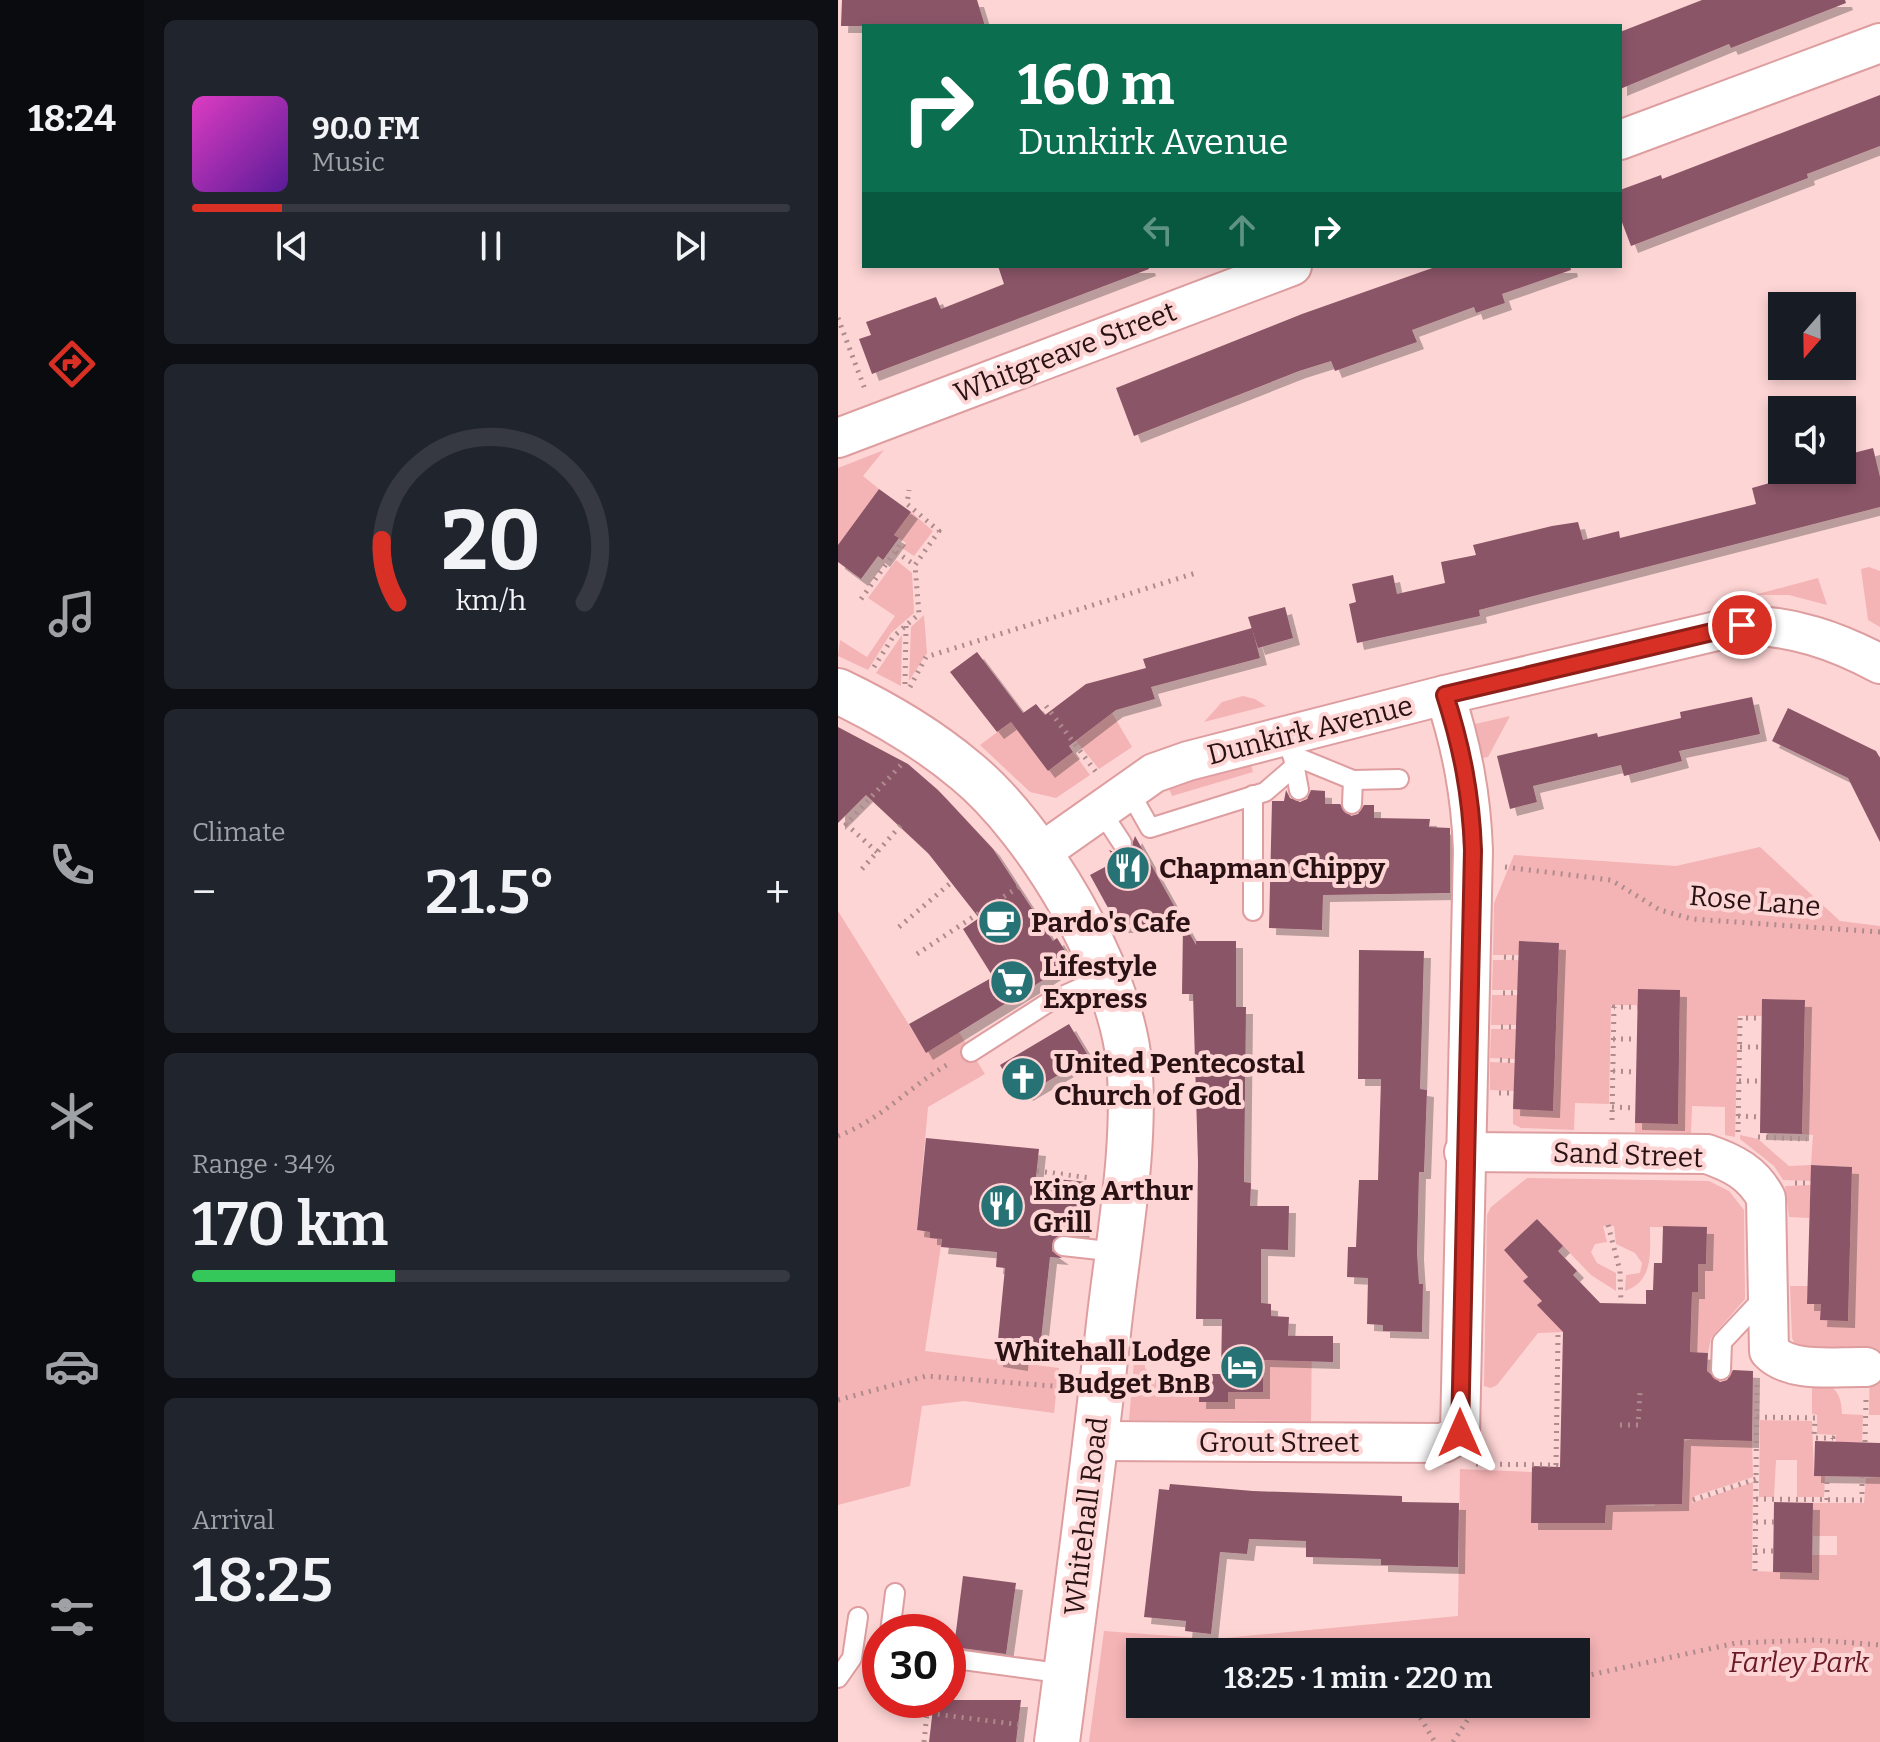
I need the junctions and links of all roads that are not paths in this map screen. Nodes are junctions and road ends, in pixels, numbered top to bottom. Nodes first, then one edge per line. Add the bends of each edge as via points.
1 (1880, 43) edge
2 (1622, 139) edge
3 (1287, 268) edge
4 (838, 438) edge
5 (1880, 664) edge
6 (853, 685) edge
7 (1445, 695) junction
8 (1292, 752) junction
9 (1399, 779) dead end
10 (1353, 780) junction
11 (1299, 790) dead end
12 (1110, 793) junction
13 (1253, 795) junction
14 (1352, 804) dead end
15 (1122, 843) dead end
16 (1035, 866) junction
17 (1253, 911) dead end
18 (1107, 976) junction
19 (971, 1052) road end
20 (1464, 1152) junction
21 (1063, 1246) dead end
22 (1117, 1252) junction
23 (1766, 1295) junction
24 (1866, 1367) dead end
25 (1721, 1370) dead end
26 (1096, 1441) junction
27 (895, 1593) dead end
28 (892, 1614) edge
29 (858, 1617) dead end
30 (966, 1660) edge
31 (1066, 1674) junction
32 (838, 1678) edge
33 (1046, 1734) edge

1 - 2 street
3 - 4 street, Whitgreave Street
5 - 7 street, Dunkirk Avenue via 1819,636 1780,626 1742,625
6 - 16 main road, Whitehall Road via 967,771
7 - 8 street, Dunkirk Avenue
7 - 20 street via 1471,796
8 - 10 lane
8 - 11 lane
8 - 12 street, Dunkirk Avenue via 1188,761
8 - 13 lane via 1265,792
9 - 10 lane
10 - 14 lane
12 - 13 lane via 1150,828
12 - 15 lane
12 - 16 street, Dunkirk Avenue
13 - 17 lane
16 - 18 main road, Whitehall Road via 1069,900
18 - 19 lane via 1049,1002
18 - 22 main road, Whitehall Road via 1129,1061
20 - 23 street, Sand Street via 1707,1154 1725,1160 1759,1184 1766,1198
20 - 26 street, Grout Street via 1468,1448 1444,1443
21 - 22 lane
22 - 26 main road, Whitehall Road
23 - 24 street, Sand Street via 1769,1351 1778,1361
23 - 25 lane via 1722,1342
26 - 31 main road, Whitehall Road
27 - 28 lane
29 - 32 lane via 852,1658
30 - 31 lane
31 - 33 main road, Whitehall Road

